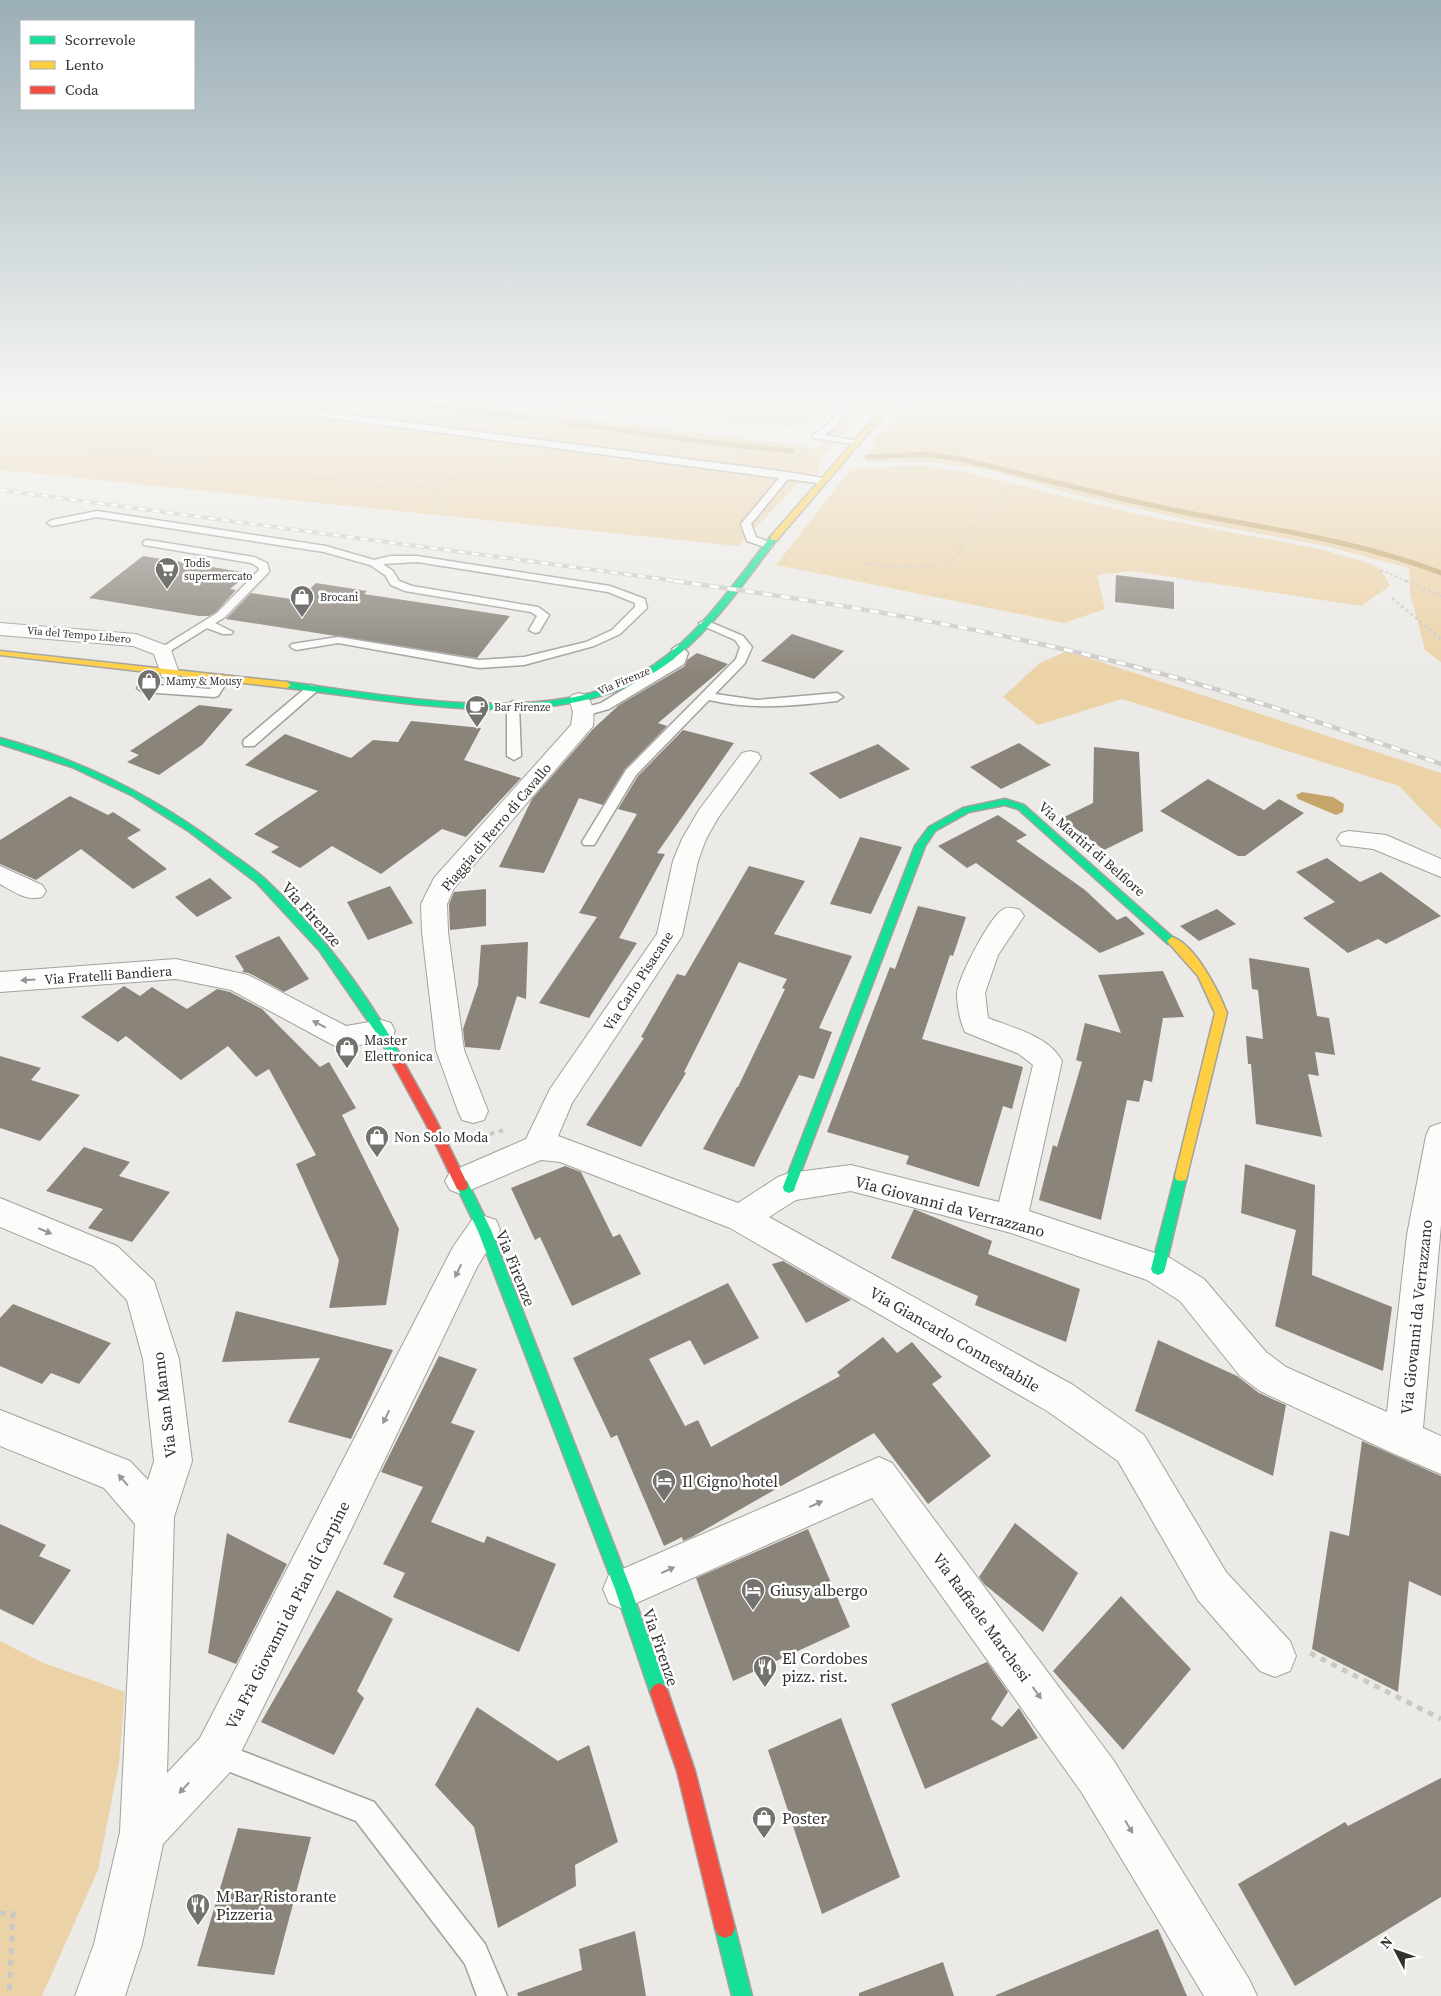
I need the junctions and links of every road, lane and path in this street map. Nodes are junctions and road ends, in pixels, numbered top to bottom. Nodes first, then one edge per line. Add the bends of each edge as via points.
1 (433, 490) edge
2 (774, 490) edge
3 (814, 490) edge
4 (1005, 490) edge
5 (441, 512) dead end
6 (52, 523) dead end
7 (148, 543) dead end
8 (768, 545) junction
9 (374, 563) junction
10 (864, 564) dead end
11 (1380, 570) dead end
12 (1441, 596) edge
13 (1392, 598) dead end
14 (705, 623) junction
15 (206, 624) junction
16 (0, 629) edge
17 (535, 630) dead end
18 (227, 632) dead end
19 (1441, 639) edge
20 (296, 646) dead end
21 (678, 650) joint
22 (163, 651) junction
23 (0, 653) edge
24 (169, 673) junction
25 (223, 679) junction
26 (143, 688) dead end
27 (312, 689) junction
28 (707, 696) junction
29 (837, 697) dead end
30 (513, 705) junction
31 (582, 705) junction
32 (0, 741) edge
33 (249, 743) dead end
34 (514, 756) dead end
35 (750, 758) dead end
36 (1350, 839) dead end
37 (589, 842) dead end
38 (1441, 869) edge
39 (0, 874) edge
40 (34, 890) dead end
41 (1011, 916) dead end
42 (0, 982) edge
43 (381, 1031) junction
44 (473, 1111) dead end
45 (510, 1129) dead end
46 (481, 1136) dead end
47 (1441, 1136) edge
48 (539, 1147) junction
49 (461, 1181) junction
50 (789, 1187) junction
51 (0, 1212) edge
52 (741, 1218) junction
53 (1011, 1218) junction
54 (484, 1230) junction
55 (1158, 1269) junction
56 (0, 1428) edge
57 (1403, 1439) junction
58 (1441, 1455) edge
59 (155, 1517) junction
60 (623, 1589) junction
61 (1275, 1656) joint
62 (1441, 1719) edge
63 (216, 1754) junction
64 (143, 1832) junction
65 (0, 1913) edge
66 (9, 1996) edge
67 (100, 1996) edge
68 (492, 1996) edge
69 (742, 1996) edge
70 (1232, 1996) edge

1 - 5 path
2 - 8 lane via 746,524 751,539
3 - 8 main road
4 - 10 path via 988,513 968,530 957,555 944,562 914,567
6 - 9 lane via 97,514 326,549
7 - 15 lane via 254,560 263,565 264,571 221,615
8 - 14 main road
9 - 17 lane via 389,573 395,583 410,589 534,609 543,615
9 - 20 lane via 391,559 417,560 610,589 641,601 641,608 616,632 590,644 524,661 479,664 338,640
11 - 12 path
13 - 19 path
14 - 21 main road
14 - 28 lane via 739,638 746,647 742,660
15 - 18 lane
15 - 22 lane
16 - 22 street, Via del Tempo Libero via 136,640
21 - 31 lane via 682,653 680,661 605,706
22 - 24 street
23 - 24 main road, Via Firenze
24 - 25 main road, Via Firenze
25 - 26 lane via 214,693
25 - 27 main road, Via Firenze
27 - 30 main road, Via Firenze via 436,702
27 - 33 lane
28 - 29 lane via 732,703 762,705
28 - 37 lane via 631,773
30 - 31 main road, Via Firenze
30 - 34 lane
31 - 44 street, Piaggia di Ferro di Cavallo via 582,726 444,884 434,904 450,1050
32 - 43 main road, Via Firenze via 75,765 136,794 193,830 261,881 323,947
35 - 48 street, Via Carlo Pisacane via 696,834 688,852 669,936 560,1097
36 - 38 street via 1377,841
39 - 40 street
41 - 53 street via 984,953 971,993 975,1024 1029,1046 1048,1061
43 -> 42 street, Via Fratelli Bandiera via 343,1037 238,982 176,969
43 - 49 main road, Via Firenze
45 - 46 path
47 - 57 street, Via Giovanni da Verrazzano via 1422,1235
48 - 49 street
48 - 52 street, Via Giancarlo Connestabile via 562,1149
49 - 54 main road, Via Firenze
50 - 52 street, Via Giovanni da Verrazzano
50 - 53 street, Via Giovanni da Verrazzano via 851,1178
50 - 55 main road, Via Martiri di Belfiore via 920,846 932,829 966,810 1005,802 1021,807 1194,960 1212,987 1221,1014
51 -> 59 street, Via San Manno via 105,1256 142,1292 161,1359 173,1461
52 - 61 street, Via Giancarlo Connestabile via 1060,1398 1132,1448 1212,1586
53 - 55 street, Via Giovanni da Verrazzano
54 - 60 main road, Via Firenze
54 -> 63 street, Via Frà Giovanni da Pian di Carpine via 465,1257
55 - 57 street, Via Giovanni da Verrazzano via 1192,1290 1253,1364 1273,1379
59 -> 56 street via 117,1474
57 - 58 street, Via Giovanni da Verrazzano
59 - 64 street, Via San Manno
60 - 69 main road, Via Firenze via 686,1771
60 -> 70 street, Via Raffaele Marchesi via 879,1476 1098,1777
61 - 62 path via 1284,1640
63 -> 64 street, Via Frà Giovanni da Pian di Carpine
63 - 68 lane via 366,1811 475,1954
64 - 67 street via 118,1944
65 - 66 path via 13,1913

